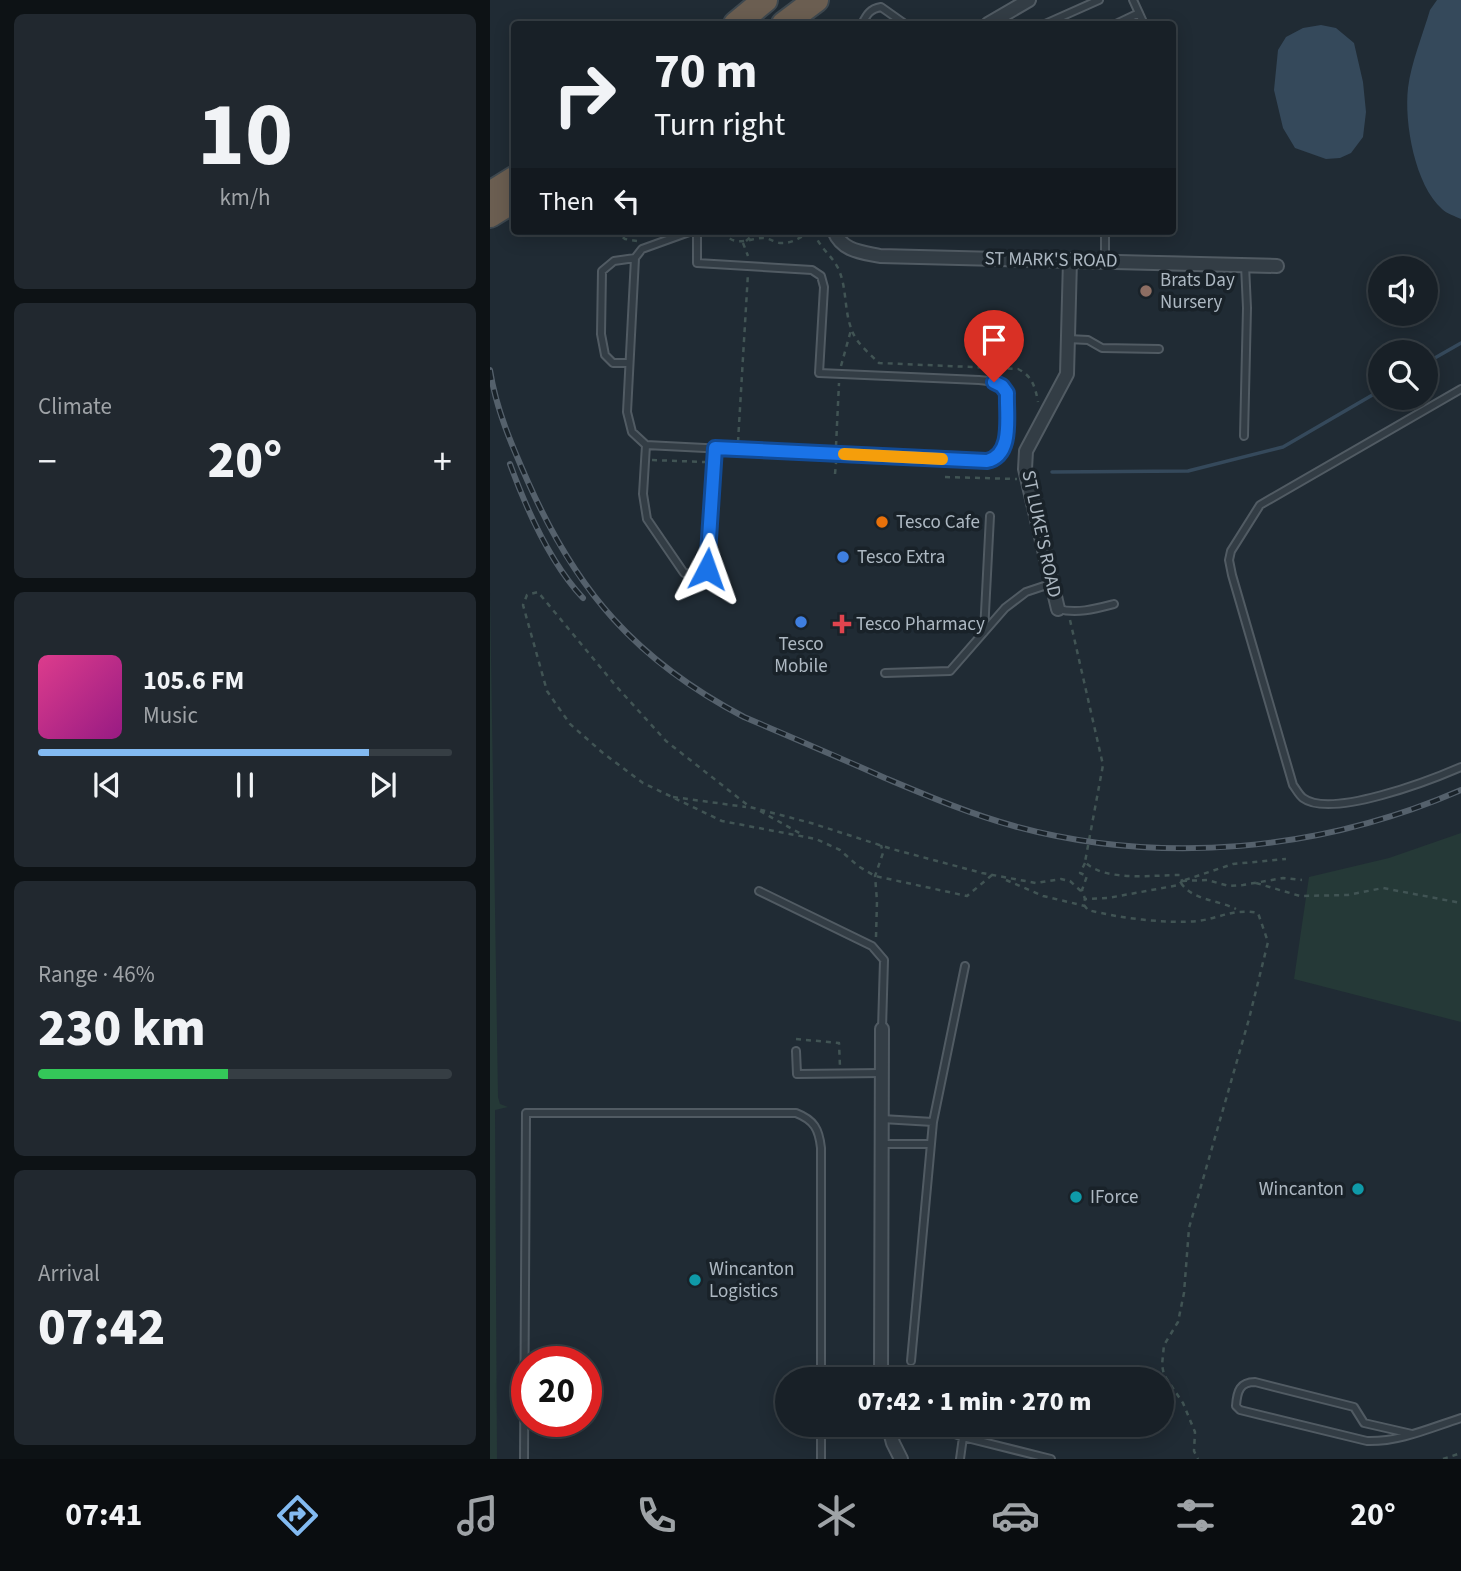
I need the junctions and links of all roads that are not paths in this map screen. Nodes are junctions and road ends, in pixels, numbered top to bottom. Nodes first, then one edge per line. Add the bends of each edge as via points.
1 (767, 0) edge
2 (817, 0) edge
3 (1029, 0) edge
4 (1099, 0) edge
5 (1133, 0) edge
6 (1139, 13) junction
7 (740, 21) edge
8 (769, 21) edge
9 (788, 21) edge
10 (864, 21) edge
11 (901, 21) edge
12 (995, 21) edge
13 (1052, 21) edge
14 (1122, 21) edge
15 (1143, 21) edge
16 (511, 181) edge
17 (490, 194) edge
18 (511, 202) edge
19 (490, 215) edge
20 (682, 235) edge
21 (694, 235) edge
22 (835, 235) edge
23 (1105, 235) edge
24 (635, 258) junction
25 (1070, 260) junction
26 (1105, 261) junction
27 (1245, 265) junction
28 (1277, 266) dead end
29 (1068, 339) junction
30 (1159, 349) dead end
31 (629, 363) junction
32 (1461, 389) edge
33 (1244, 436) dead end
34 (646, 445) junction
35 (715, 448) junction
36 (990, 516) dead end
37 (1051, 584) junction
38 (1114, 604) dead end
39 (1058, 609) joint
40 (984, 632) junction
41 (885, 673) dead end
42 (1461, 767) edge
43 (759, 891) dead end
44 (965, 966) dead end
45 (882, 1029) joint
46 (796, 1051) dead end
47 (882, 1073) junction
48 (882, 1119) junction
49 (933, 1122) junction
50 (882, 1144) junction
51 (931, 1144) junction
52 (911, 1361) dead end
53 (821, 1367) edge
54 (881, 1367) edge
55 (1461, 1418) edge
56 (1412, 1434) junction
57 (821, 1437) edge
58 (893, 1437) edge
59 (963, 1437) joint
60 (524, 1459) edge
61 (821, 1459) edge
62 (901, 1459) edge
63 (960, 1459) edge
64 (1051, 1459) edge

1 - 7 highway
1 - 8 highway
2 - 9 highway
3 - 12 street
4 - 13 lane
5 - 6 lane
6 - 14 lane
6 - 15 lane
10 - 11 lane via 873,8 881,6
16 - 17 highway
18 - 19 highway
20 - 24 lane via 642,249
21 - 35 lane via 697,263 812,270 821,276 819,373 994,382 1007,393 1006,444 1002,454 987,461
22 - 25 street, ST MARK'S ROAD via 850,249 880,256
23 - 26 lane
24 - 31 lane
24 - 31 lane via 614,261 602,271 605,355 613,363
25 - 26 street, ST MARK'S ROAD
25 - 29 street, ST LUKE'S ROAD
26 - 27 street, ST MARK'S ROAD
27 - 28 street, ST MARK'S ROAD
27 - 33 lane
29 - 30 lane via 1088,340 1102,348
29 - 37 street, ST LUKE'S ROAD via 1067,374 1026,451 1026,478
31 - 34 lane via 627,412 632,432
32 - 42 lane via 1260,505 1229,560 1293,785 1304,799 1333,804 1363,799
34 - 35 lane
34 - 35 lane via 643,494 647,519 684,573 695,574 707,569
36 - 40 lane
37 - 39 street, ST LUKE'S ROAD
37 - 40 lane via 1026,592
38 - 39 lane via 1085,611
40 - 41 lane via 950,671
43 - 45 lane via 874,949 884,960
44 - 49 lane
45 - 47 street
46 - 47 lane via 797,1074
47 - 48 street
48 - 49 lane
48 - 50 street
49 - 51 lane
50 - 51 lane
50 - 54 street
51 - 52 lane
53 - 60 lane via 821,1148 819,1131 809,1118 796,1113 526,1113
55 - 56 lane
56 - 56 lane via 1367,1441 1240,1410 1236,1406 1238,1390 1255,1382 1345,1404 1354,1407 1364,1423
57 - 61 lane
58 - 62 street
59 - 63 lane
59 - 64 lane

